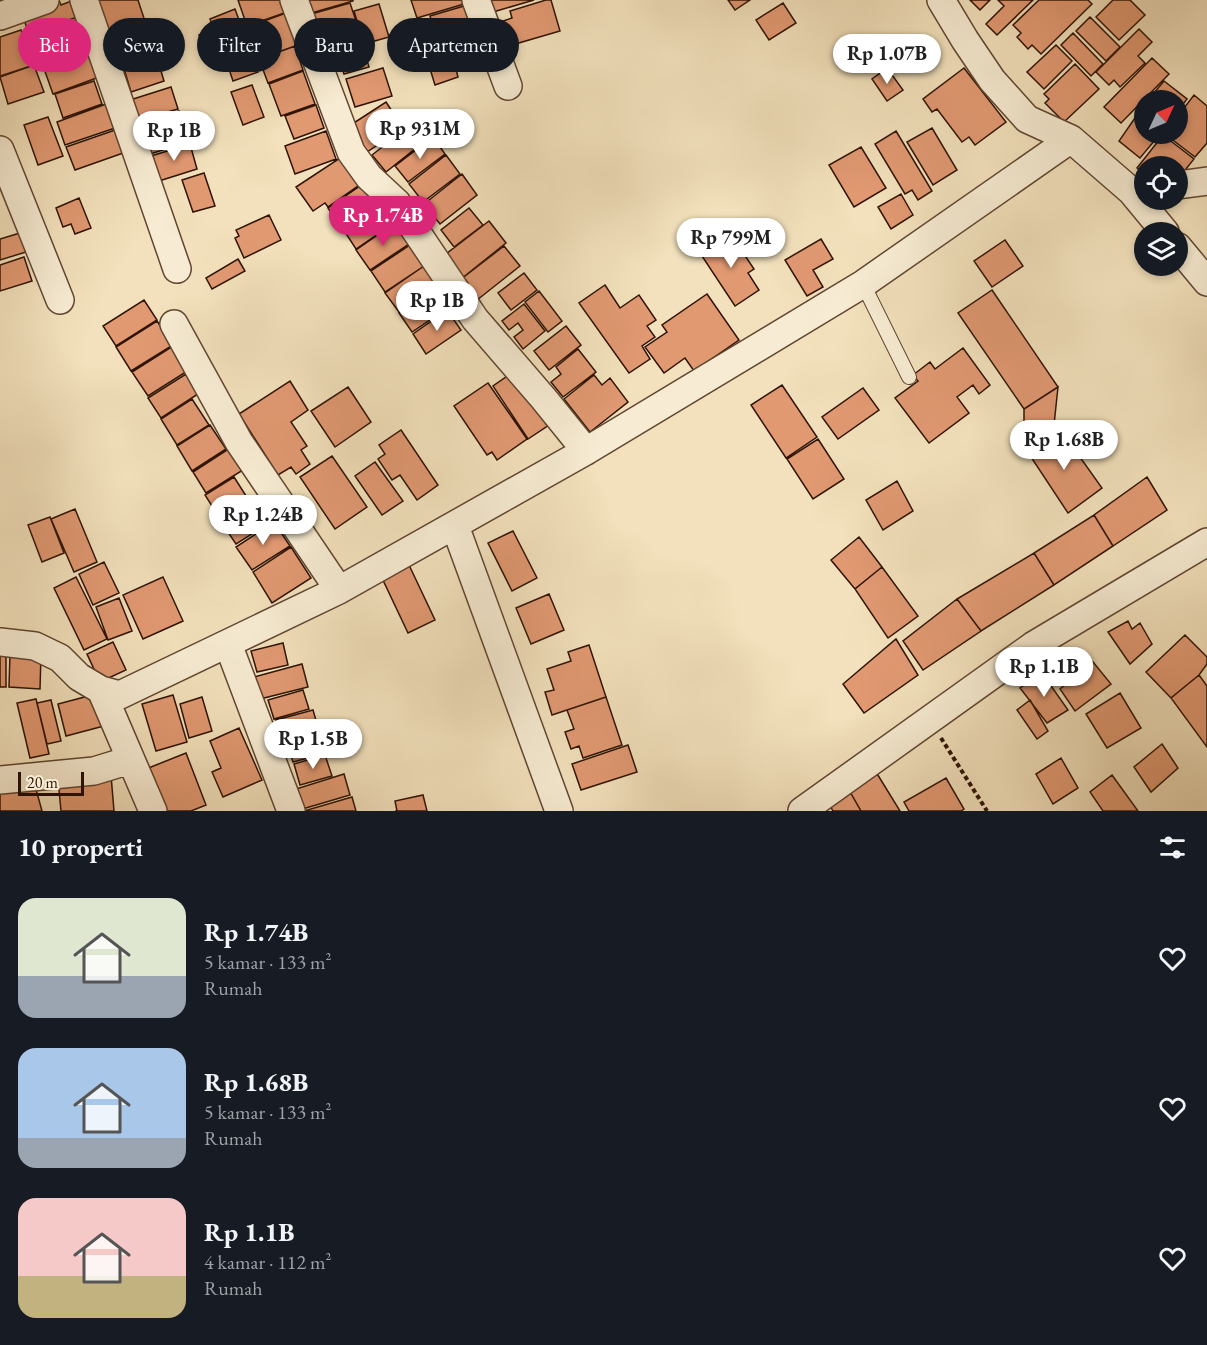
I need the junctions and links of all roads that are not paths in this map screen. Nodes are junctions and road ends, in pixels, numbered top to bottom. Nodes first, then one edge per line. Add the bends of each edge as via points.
1 (45, 0) edge
2 (84, 0) edge
3 (294, 0) edge
4 (476, 0) edge
5 (941, 0) edge
6 (0, 16) edge
7 (508, 86) dead end
8 (1071, 139) junction
9 (0, 150) edge
10 (1207, 181) edge
11 (1188, 184) edge
12 (1134, 187) edge
13 (1188, 259) edge
14 (177, 268) dead end
15 (1207, 282) edge
16 (863, 284) junction
17 (60, 300) dead end
18 (174, 324) dead end
19 (909, 377) dead end
20 (586, 451) junction
21 (455, 526) junction
22 (1207, 542) edge
23 (339, 590) junction
24 (0, 642) edge
25 (228, 644) junction
26 (101, 690) junction
27 (130, 760) junction
28 (0, 780) edge
29 (153, 811) edge
30 (291, 811) edge
31 (559, 811) edge
32 (802, 811) edge

1 - 6 street
2 - 14 street
3 - 20 street via 359,166 397,203 475,319
4 - 7 street
5 - 8 street via 992,80 1027,119
8 - 12 street
8 - 16 street
9 - 17 street
10 - 11 street
13 - 15 street
16 - 19 lane
16 - 20 street
18 - 23 street via 239,442
20 - 21 street
21 - 23 street
21 - 31 street
22 - 32 street via 1034,645
23 - 25 street
24 - 26 street via 35,646 60,658 79,677
25 - 26 street via 120,695
25 - 30 street
26 - 27 street
27 - 28 street via 94,771
27 - 29 street

